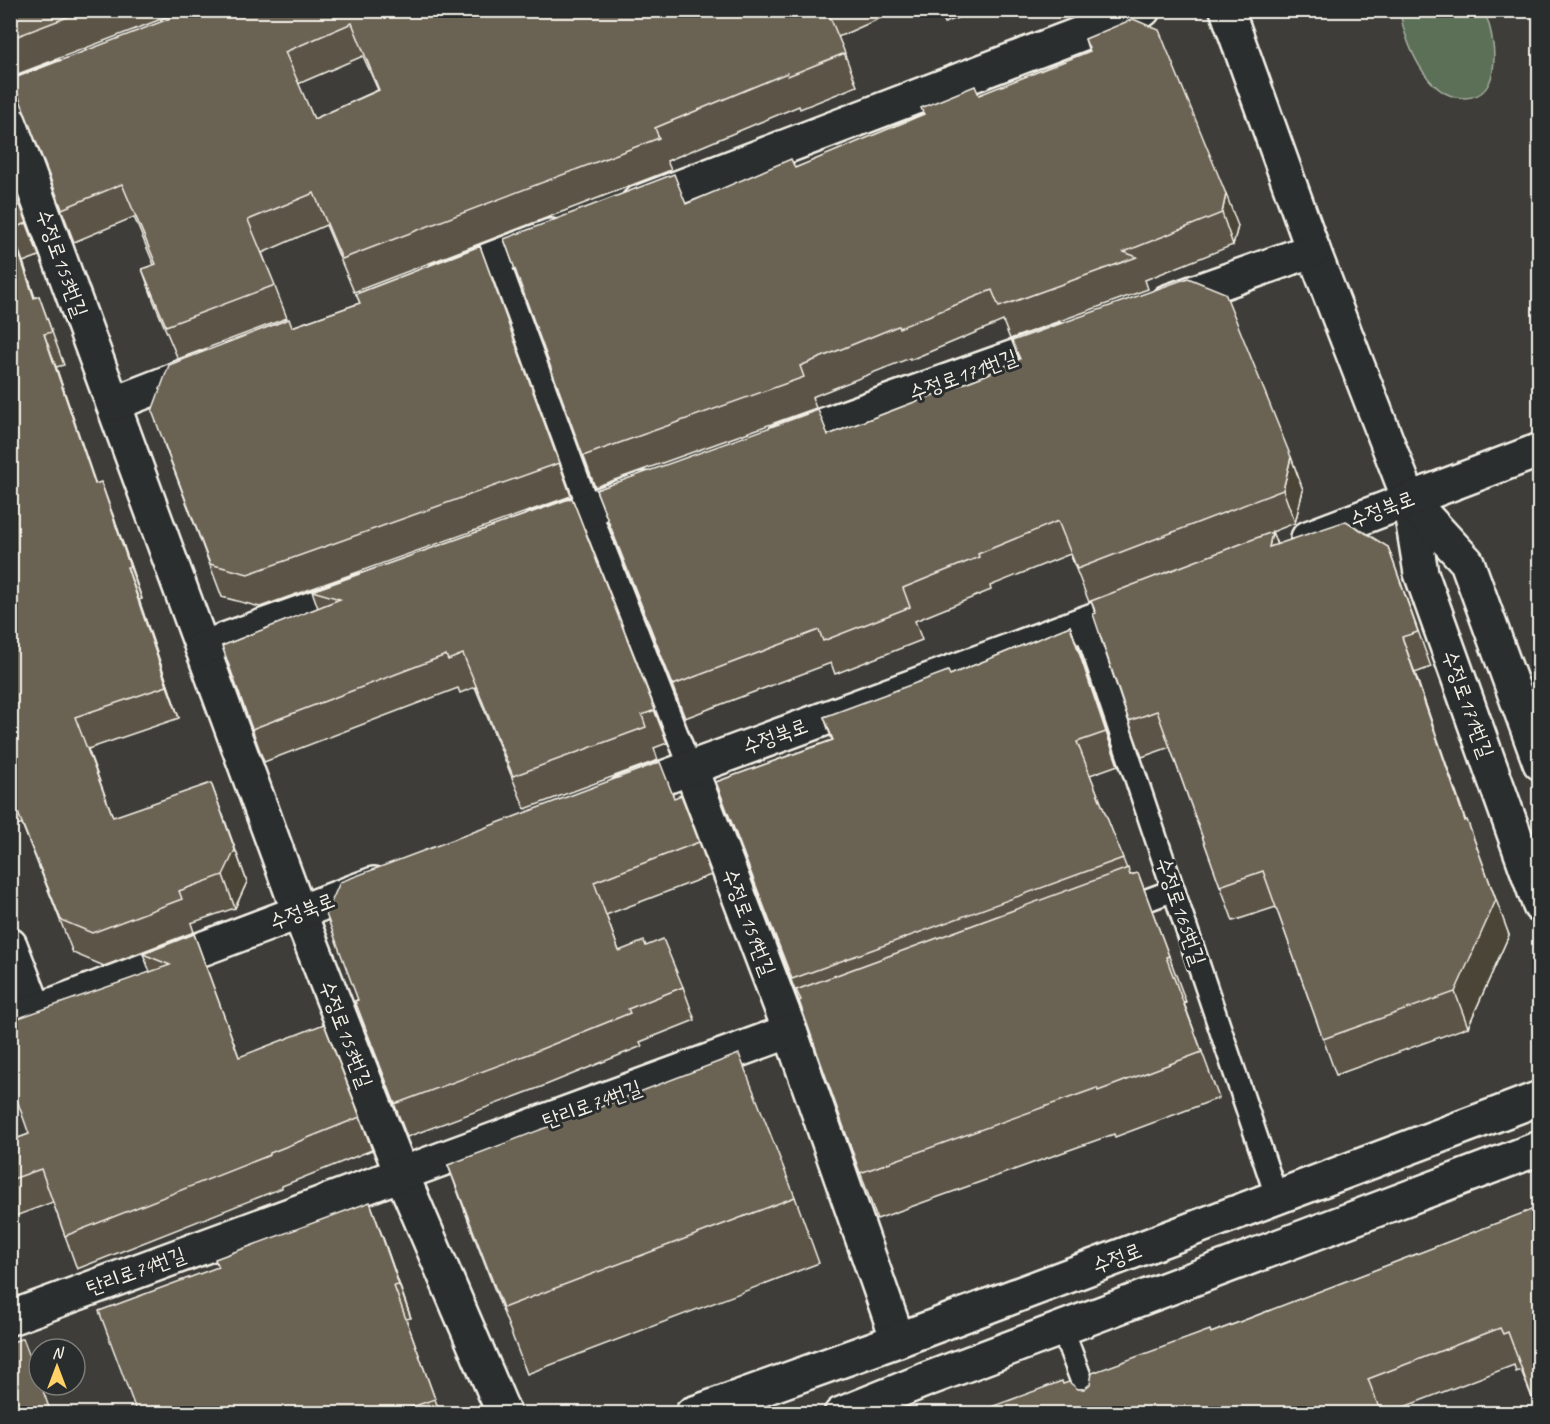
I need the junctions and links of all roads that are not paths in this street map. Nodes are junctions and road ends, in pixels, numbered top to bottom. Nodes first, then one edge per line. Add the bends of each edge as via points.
1 (1143, 10) edge
2 (1227, 10) edge
3 (87, 68) edge
4 (10, 97) edge
5 (10, 123) edge
6 (609, 214) edge
7 (575, 227) edge
8 (1313, 250) junction
9 (497, 256) junction
10 (410, 290) edge
11 (1144, 310) edge
12 (1088, 331) edge
13 (234, 358) edge
14 (113, 404) junction
15 (1539, 450) edge
16 (749, 451) edge
17 (675, 478) edge
18 (1409, 499) junction
19 (589, 509) junction
20 (512, 537) edge
21 (1279, 549) edge
22 (390, 580) edge
23 (1160, 595) edge
24 (1084, 624) junction
25 (202, 648) junction
26 (1539, 763) edge
27 (690, 767) junction
28 (601, 800) edge
29 (399, 874) edge
30 (1174, 890) junction
31 (1539, 906) edge
32 (299, 912) junction
33 (1108, 915) edge
34 (10, 945) edge
35 (23, 1017) edge
36 (801, 1027) junction
37 (1539, 1098) edge
38 (1539, 1148) edge
39 (401, 1173) junction
40 (1277, 1198) junction
41 (10, 1318) edge
42 (1062, 1328) junction
43 (898, 1340) junction
44 (504, 1413) edge
45 (692, 1413) edge
46 (841, 1413) edge
47 (1094, 1413) edge

1 - 6 street
2 - 8 street, 수정로171번길
3 - 4 street
5 - 14 street, 수정로153번길
7 - 9 street
8 - 11 street
8 - 18 street, 수정로171번길
9 - 10 street
9 - 19 lane, 수정로159번길
12 - 16 street, 수정로171번길
13 - 14 street
14 - 25 street, 수정로153번길
15 - 18 street, 수정북로
17 - 19 street
18 - 21 street, 수정북로
18 - 26 street, 수정로171번길 via 1467,562
18 - 31 street, 수정로171번길 via 1421,573
19 - 20 street
19 - 27 lane, 수정로159번길
22 - 25 street
23 - 24 street, 수정북로
24 - 27 street, 수정북로
24 - 30 lane, 수정로165번길
25 - 32 street, 수정로153번길
27 - 28 street, 수정북로
27 - 36 street, 수정로159번길
29 - 32 street, 수정북로
30 - 33 lane
30 - 40 lane, 수정로165번길
32 - 35 street, 수정북로
32 - 39 street, 수정로153번길
34 - 35 street
36 - 39 street, 탄리로74번길
36 - 43 street, 수정로159번길
37 - 40 street, 수정로
38 - 42 street
39 - 41 street, 탄리로74번길
39 - 44 street, 수정로153번길
40 - 43 street, 수정로
42 - 46 street
42 - 47 lane
43 - 45 street, 수정로

